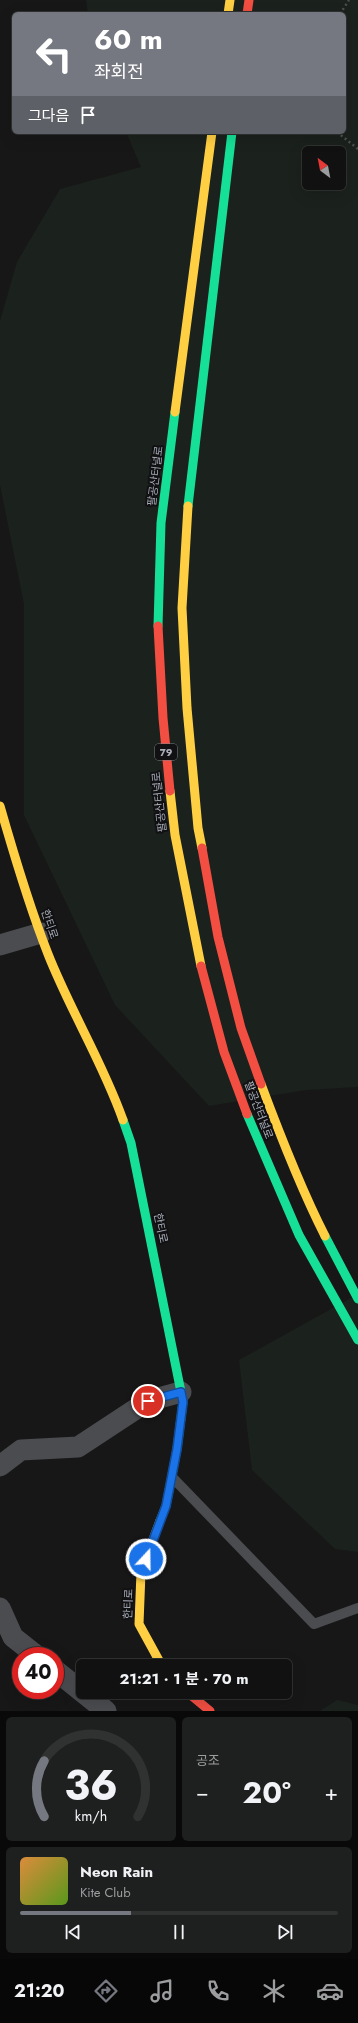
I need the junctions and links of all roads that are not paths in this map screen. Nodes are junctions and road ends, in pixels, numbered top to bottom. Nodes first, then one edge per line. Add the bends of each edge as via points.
1 (230, 0) edge
2 (248, 0) edge
3 (228, 12) edge
4 (247, 12) edge
5 (212, 134) edge
6 (232, 134) edge
7 (0, 806) edge
8 (41, 933) junction
9 (0, 945) edge
10 (358, 1299) edge
11 (358, 1340) edge
12 (181, 1392) junction
13 (0, 1466) edge
14 (172, 1477) junction
15 (0, 1608) edge
16 (358, 1608) edge
17 (26, 1647) edge
18 (158, 1659) edge
19 (64, 1677) edge
20 (195, 1699) edge
21 (106, 1711) edge
22 (210, 1711) edge

1 - 3 main road
2 - 4 main road
5 - 11 main road, 팔공산터널로 / 79 via 161,523 158,640 175,835 198,956 224,1052 257,1139 299,1235
6 - 10 main road, 팔공산터널로 / 79 via 188,506 182,608 187,708 198,828 218,937 241,1028 278,1131 312,1212
7 - 8 main road, 한티로
8 - 9 street
8 - 12 main road, 한티로 via 48,954 114,1095 132,1143
12 - 13 street via 148,1401 78,1447 21,1450
12 - 14 main road, 한티로 via 183,1402
14 - 16 lane via 314,1624
14 - 18 main road, 한티로 via 166,1506 141,1572 139,1624
15 - 17 street via 13,1637
19 - 21 street
20 - 22 main road

